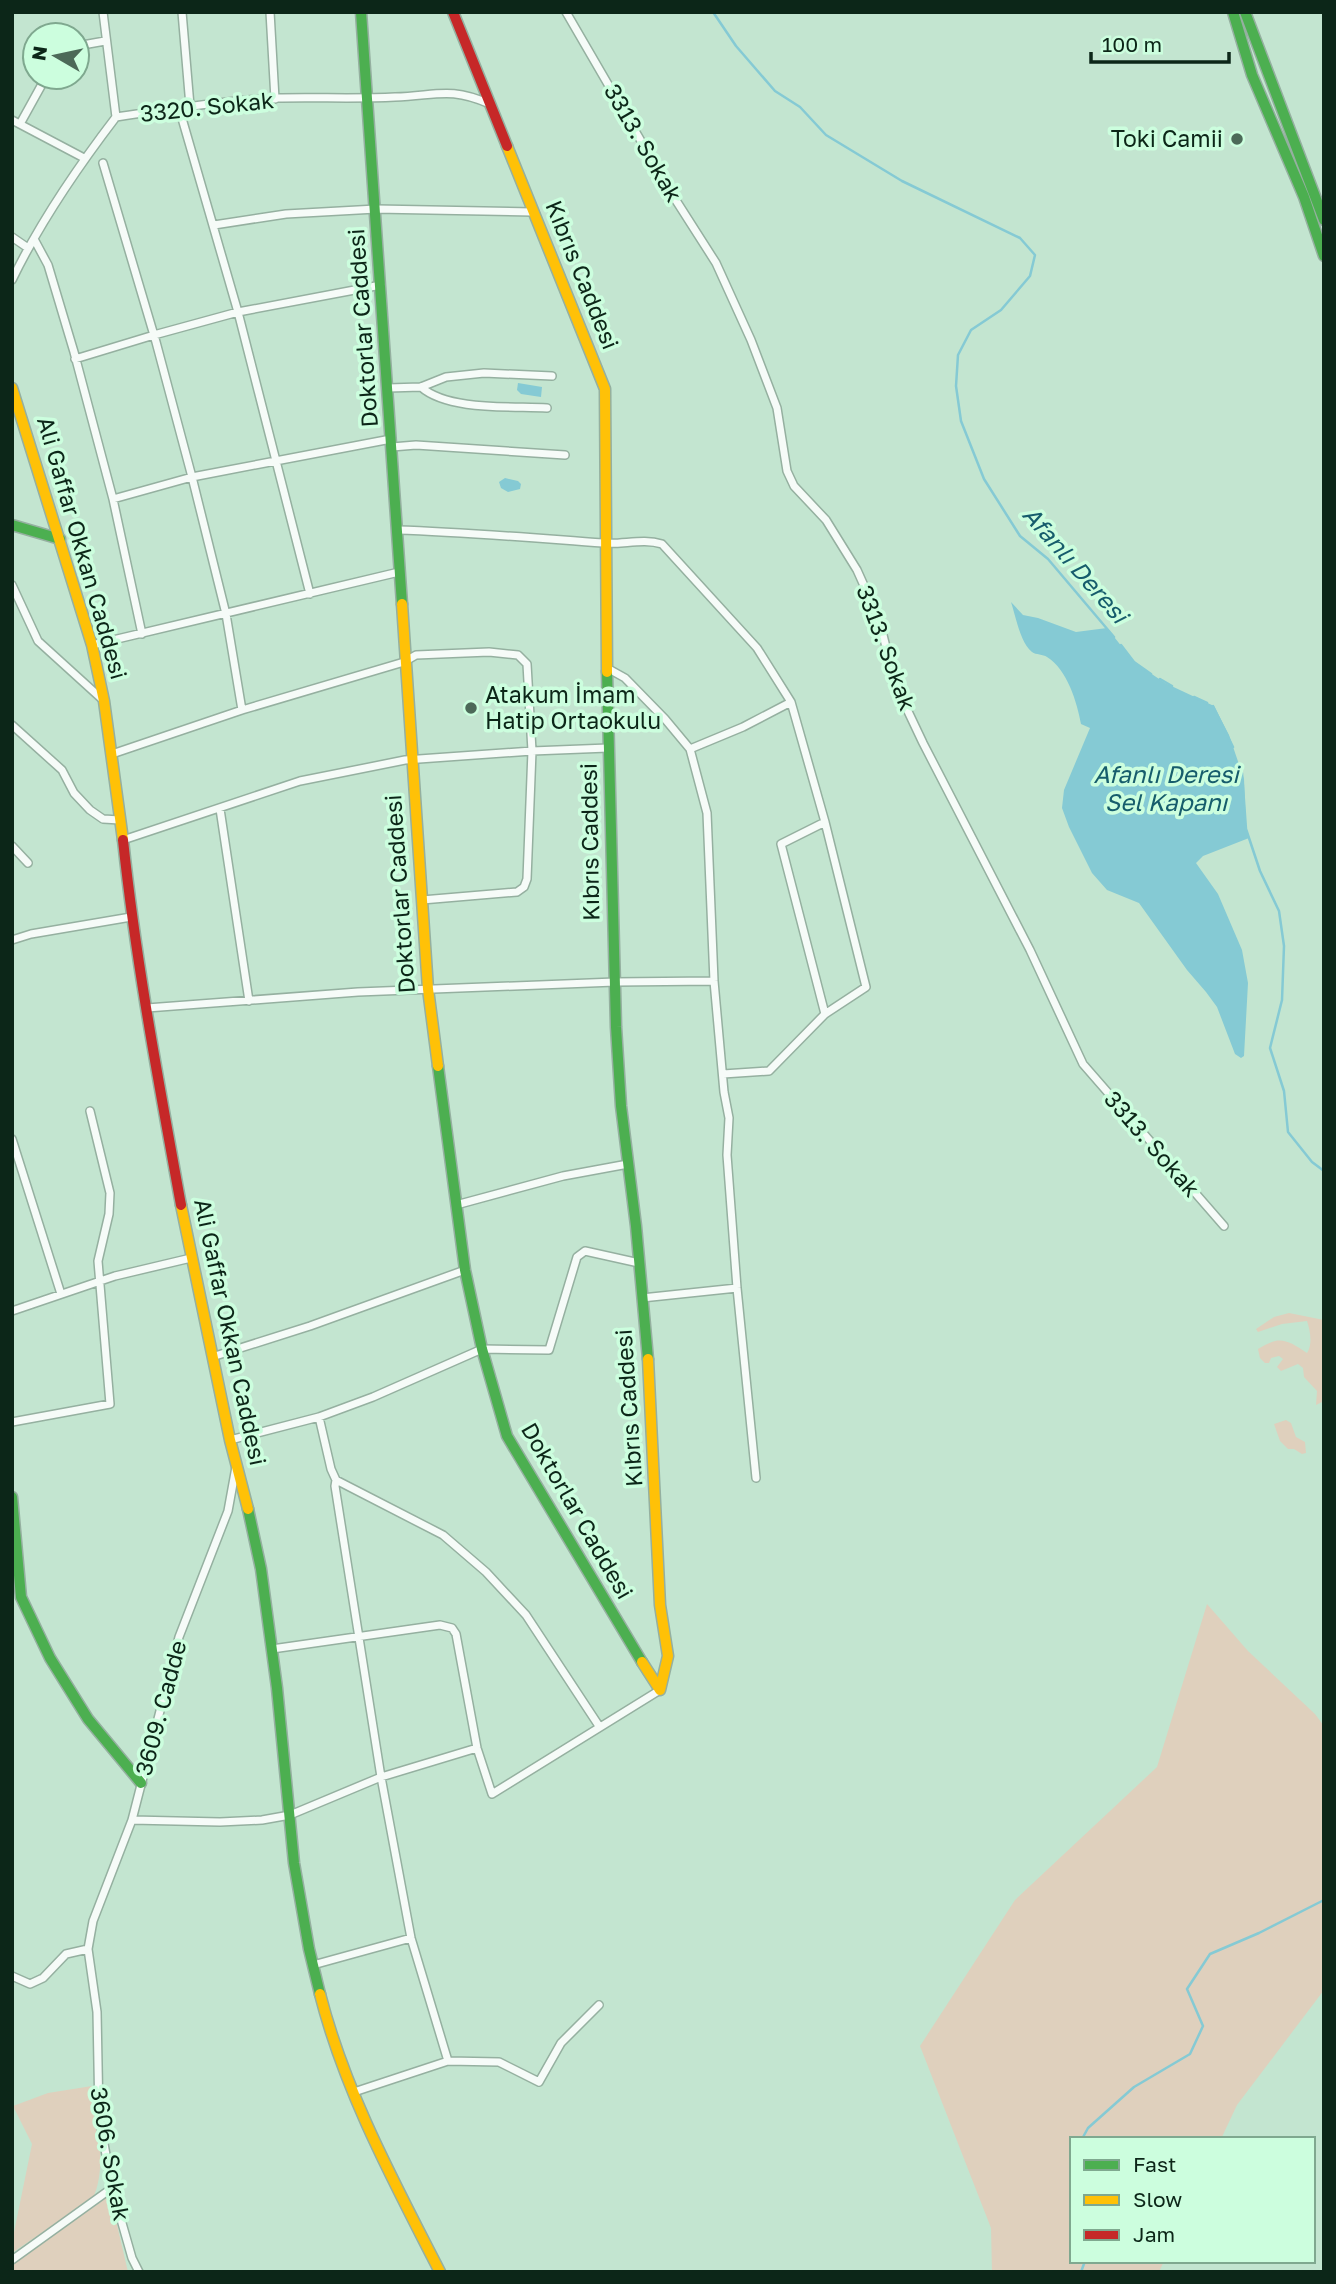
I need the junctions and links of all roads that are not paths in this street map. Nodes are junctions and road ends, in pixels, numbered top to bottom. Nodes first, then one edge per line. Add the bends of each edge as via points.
1 (103, 12) edge
2 (182, 12) edge
3 (270, 12) edge
4 (361, 12) edge
5 (453, 12) edge
6 (566, 12) edge
7 (1233, 12) edge
8 (1245, 12) edge
9 (105, 41) junction
10 (91, 44) edge
11 (38, 91) edge
12 (368, 97) junction
13 (275, 99) junction
14 (490, 104) junction
15 (190, 106) junction
16 (179, 108) junction
17 (116, 117) junction
18 (12, 120) edge
19 (20, 124) junction
20 (84, 159) junction
21 (103, 163) dead end
22 (376, 209) junction
23 (533, 212) junction
24 (1324, 220) edge
25 (215, 225) junction
26 (12, 237) edge
27 (34, 239) junction
28 (28, 248) junction
29 (1324, 256) edge
30 (12, 280) edge
31 (381, 285) junction
32 (238, 312) junction
33 (154, 334) junction
34 (75, 359) junction
35 (552, 376) dead end
36 (421, 387) junction
37 (12, 388) edge
38 (388, 388) junction
39 (547, 408) dead end
40 (391, 443) junction
41 (565, 455) dead end
42 (275, 463) junction
43 (192, 477) junction
44 (113, 499) junction
45 (12, 525) edge
46 (397, 530) junction
47 (60, 539) junction
48 (607, 544) junction
49 (399, 572) junction
50 (12, 585) edge
51 (310, 594) junction
52 (226, 614) junction
53 (142, 634) junction
54 (92, 645) junction
55 (404, 662) junction
56 (607, 668) junction
57 (104, 701) junction
58 (791, 702) junction
59 (242, 710) junction
60 (12, 725) edge
61 (608, 748) junction
62 (690, 749) junction
63 (531, 751) junction
64 (112, 754) junction
65 (411, 759) junction
66 (220, 809) junction
67 (120, 820) junction
68 (825, 822) junction
69 (123, 840) junction
70 (12, 846) edge
71 (28, 863) dead end
72 (422, 900) junction
73 (131, 917) junction
74 (12, 940) edge
75 (714, 981) junction
76 (614, 982) junction
77 (428, 989) junction
78 (249, 1001) junction
79 (146, 1008) junction
80 (825, 1014) junction
81 (723, 1074) junction
82 (90, 1111) dead end
83 (12, 1139) edge
84 (628, 1164) junction
85 (456, 1205) junction
86 (1224, 1226) dead end
87 (191, 1258) junction
88 (639, 1263) junction
89 (465, 1270) junction
90 (100, 1281) junction
91 (737, 1288) junction
92 (61, 1294) junction
93 (642, 1298) junction
94 (12, 1311) edge
95 (482, 1349) junction
96 (212, 1357) junction
97 (319, 1417) junction
98 (12, 1422) edge
99 (230, 1440) junction
100 (236, 1467) junction
101 (756, 1478) dead end
102 (336, 1480) junction
103 (12, 1497) edge
104 (17, 1598) edge
105 (359, 1637) junction
106 (272, 1649) junction
107 (660, 1690) junction
108 (600, 1726) junction
109 (477, 1748) junction
110 (381, 1777) junction
111 (141, 1783) junction
112 (290, 1815) junction
113 (132, 1820) junction
114 (411, 1938) junction
115 (88, 1949) junction
116 (313, 1965) junction
117 (12, 1976) edge
118 (600, 2005) dead end
119 (448, 2061) junction
120 (354, 2092) junction
121 (113, 2188) junction
122 (12, 2260) edge
123 (139, 2272) edge
124 (440, 2272) edge

1 - 9 street
2 - 15 street
3 - 13 street
4 - 12 street, Doktorlar Caddesi
5 - 14 street, Kıbrıs Caddesi
6 - 86 street, 3313. Sokak via 716,263 777,408 794,486 826,520 857,570 879,619 905,705 1083,1064
7 - 29 street via 1252,75
8 - 24 street
9 - 10 street
9 - 17 street
11 - 19 street
12 - 13 street, 3320. Sokak
12 - 14 street, 3320. Sokak via 451,92
12 - 22 street, Doktorlar Caddesi
13 - 15 street, 3320. Sokak
14 - 23 street, Kıbrıs Caddesi
15 - 16 street, 3320. Sokak
16 - 17 street, 3320. Sokak
16 - 25 street
17 - 20 street, 3320. Sokak
18 - 19 street
19 - 20 street
20 - 27 street, 3320. Sokak
21 - 33 street
22 - 23 street
22 - 25 street via 286,214
22 - 31 street, Doktorlar Caddesi
23 - 48 street, Kıbrıs Caddesi via 605,389
25 - 32 street
26 - 28 street
27 - 28 street, 3320. Sokak
27 - 34 street via 48,265
28 - 30 street, 3320. Sokak
31 - 32 street
31 - 38 street, Doktorlar Caddesi
32 - 33 street
32 - 42 street
33 - 34 street
33 - 43 street
34 - 44 street
35 - 36 street via 484,373 446,377
36 - 38 street
36 - 39 street via 465,404
37 - 47 street, Ali Gaffar Okkan Caddesi
38 - 40 street, Doktorlar Caddesi
40 - 41 street
40 - 42 street
40 - 46 street, Doktorlar Caddesi
42 - 43 street
42 - 51 street
43 - 44 street
43 - 52 street
44 - 53 street
45 - 47 street
46 - 48 street via 496,533
46 - 49 street, Doktorlar Caddesi
47 - 54 street, Ali Gaffar Okkan Caddesi
48 - 56 street, Kıbrıs Caddesi
48 - 58 street via 654,541 669,550 757,648
49 - 51 street
49 - 55 street, Doktorlar Caddesi
50 - 57 street via 38,641
51 - 52 street
52 - 53 street
52 - 59 street
53 - 54 street
54 - 57 street, Ali Gaffar Okkan Caddesi
55 - 59 street
55 - 63 street via 416,655 518,655 527,664
55 - 65 street, Doktorlar Caddesi
56 - 61 street, Kıbrıs Caddesi
56 - 62 street via 625,677
57 - 64 street, Ali Gaffar Okkan Caddesi
58 - 62 street
58 - 68 street
59 - 64 street
60 - 67 street via 62,770 90,810 103,819
61 - 63 street
61 - 76 street, Kıbrıs Caddesi
62 - 75 street via 707,813
63 - 65 street
63 - 72 street via 524,887 517,892
64 - 67 street, Ali Gaffar Okkan Caddesi
65 - 66 street via 300,781
65 - 72 street, Doktorlar Caddesi
66 - 69 street
66 - 78 street
67 - 69 street, Ali Gaffar Okkan Caddesi
68 - 80 street via 867,984
68 - 80 street via 781,844
69 - 73 street, Ali Gaffar Okkan Caddesi
70 - 71 street
72 - 77 street, Doktorlar Caddesi
73 - 74 street
73 - 79 street, Ali Gaffar Okkan Caddesi
75 - 76 street
75 - 81 street
76 - 77 street
76 - 84 street, Kıbrıs Caddesi
77 - 78 street
77 - 85 street, Doktorlar Caddesi
78 - 79 street
79 - 87 street, Ali Gaffar Okkan Caddesi
80 - 81 street via 769,1071
81 - 91 street
82 - 90 street via 110,1193 110,1214 98,1261
83 - 92 street
84 - 85 street
84 - 88 street, Kıbrıs Caddesi
85 - 89 street, Doktorlar Caddesi
87 - 90 street
87 - 96 street, Ali Gaffar Okkan Caddesi
88 - 93 street, Kıbrıs Caddesi
88 - 95 street via 585,1251 577,1257 549,1350
89 - 95 street, Doktorlar Caddesi
89 - 96 street
90 - 92 street
90 - 98 street via 110,1404
91 - 93 street
91 - 101 street
92 - 94 street
93 - 107 street, Kıbrıs Caddesi via 660,1605 668,1656
95 - 97 street
95 - 107 street, Doktorlar Caddesi via 507,1436
96 - 99 street, Ali Gaffar Okkan Caddesi
97 - 99 street
97 - 102 street
99 - 100 street, Ali Gaffar Okkan Caddesi
100 - 106 street, Ali Gaffar Okkan Caddesi via 251,1518
100 - 111 street, 3609. Cadde via 228,1511 179,1637
102 - 105 street
102 - 108 street via 443,1535 486,1572 526,1615
103 - 104 street
104 - 111 street via 88,1719
105 - 106 street
105 - 109 street via 440,1625 452,1628
105 - 110 street
106 - 112 street, Ali Gaffar Okkan Caddesi
107 - 108 street
108 - 109 street via 492,1794
109 - 110 street
110 - 112 street
110 - 114 street
111 - 113 street, 3609. Cadde
112 - 113 street via 262,1821
112 - 116 street, Ali Gaffar Okkan Caddesi
113 - 115 street, 3609. Cadde via 93,1921
114 - 116 street
114 - 119 street
115 - 117 street via 66,1954 43,1978 30,1984
115 - 121 street, 3606. Sokak via 97,2012 99,2116
116 - 120 street, Ali Gaffar Okkan Caddesi via 332,2039
118 - 119 street via 561,2042 539,2082 499,2062
119 - 120 street
120 - 124 street, Ali Gaffar Okkan Caddesi
121 - 122 street
121 - 123 street, 3606. Sokak

